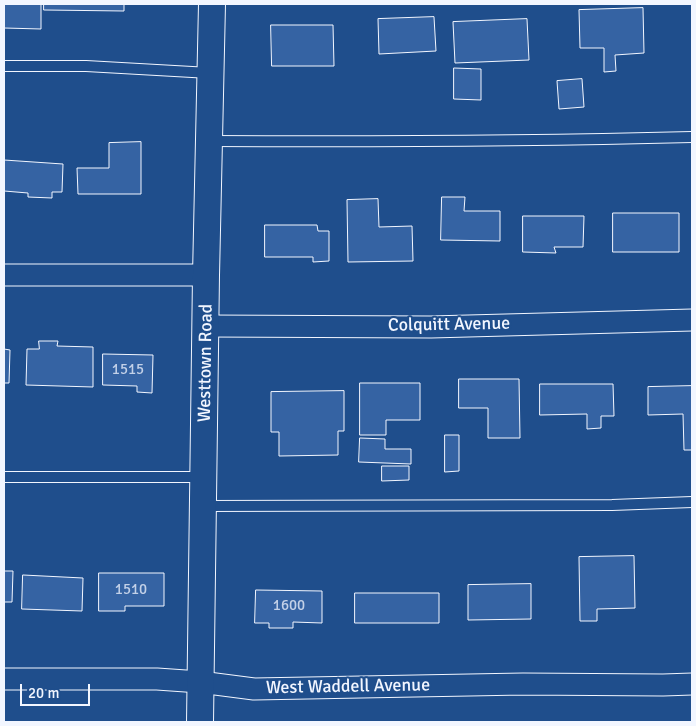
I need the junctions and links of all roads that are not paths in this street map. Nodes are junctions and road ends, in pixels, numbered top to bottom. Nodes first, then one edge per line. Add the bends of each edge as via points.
1 (212, 4) edge
2 (4, 66) edge
3 (211, 73) junction
4 (692, 137) edge
5 (209, 141) junction
6 (206, 274) junction
7 (4, 275) edge
8 (692, 320) edge
9 (206, 326) junction
10 (4, 477) edge
11 (204, 477) junction
12 (692, 502) edge
13 (204, 506) junction
14 (4, 679) edge
15 (200, 682) junction
16 (692, 684) edge
17 (200, 722) edge

1 - 3 street, Westtown Road
2 - 3 lane via 86,66
3 - 5 street, Westtown Road
4 - 5 lane
5 - 6 street, Westtown Road
6 - 7 street
6 - 9 street, Westtown Road
8 - 9 street, Colquitt Avenue via 431,327
9 - 11 street, Westtown Road
10 - 11 lane
11 - 13 street, Westtown Road
12 - 13 lane
13 - 15 street, Westtown Road
14 - 15 street, West Waddell Avenue
15 - 16 street, West Waddell Avenue via 254,689
15 - 17 street, Westtown Road

